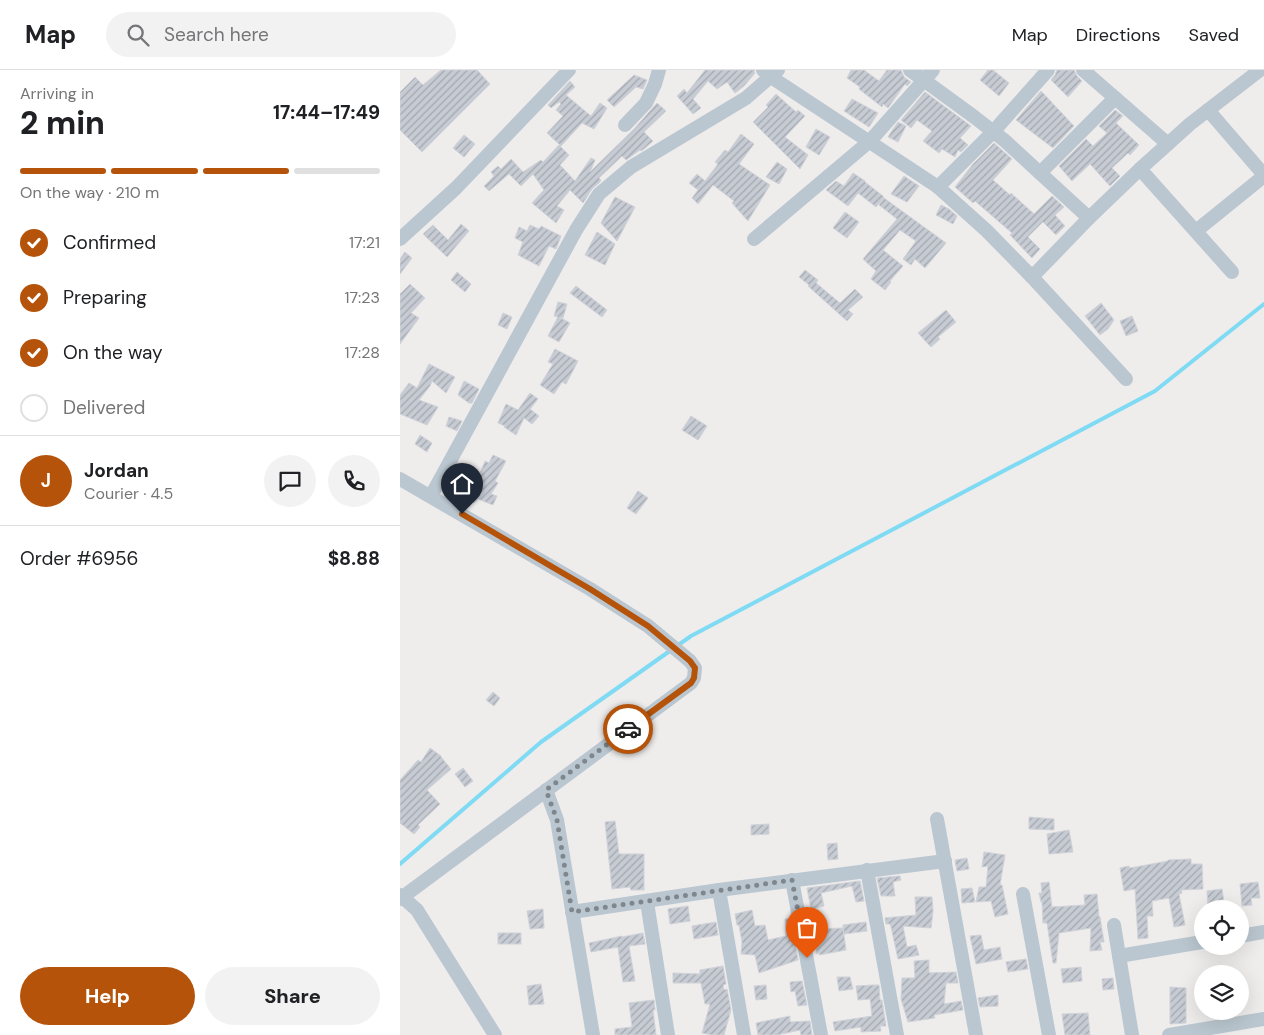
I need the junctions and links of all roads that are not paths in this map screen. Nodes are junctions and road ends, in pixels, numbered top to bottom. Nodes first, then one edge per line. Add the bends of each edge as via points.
1 (568, 70) edge
2 (659, 70) edge
3 (910, 70) edge
4 (1048, 70) edge
5 (1083, 70) edge
6 (1260, 70) edge
7 (771, 72) edge
8 (929, 75) edge
9 (1115, 98) junction
10 (1208, 110) junction
11 (625, 124) dead end
12 (993, 132) junction
13 (870, 141) junction
14 (1168, 144) junction
15 (1140, 169) junction
16 (1040, 173) junction
17 (1264, 175) edge
18 (938, 187) junction
19 (1089, 218) junction
20 (1196, 231) junction
21 (400, 239) edge
22 (754, 239) dead end
23 (1232, 272) dead end
24 (1032, 277) junction
25 (1126, 379) dead end
26 (400, 479) edge
27 (430, 496) junction
28 (546, 790) junction
29 (937, 818) dead end
30 (945, 860) junction
31 (867, 870) junction
32 (792, 880) junction
33 (720, 890) junction
34 (1023, 894) dead end
35 (401, 897) edge
36 (647, 902) junction
37 (572, 912) junction
38 (1114, 925) dead end
39 (1264, 932) edge
40 (1249, 934) edge
41 (1194, 943) edge
42 (1119, 956) junction
43 (1264, 1019) edge
44 (495, 1035) edge
45 (593, 1035) edge
46 (668, 1035) edge
47 (744, 1035) edge
48 (821, 1035) edge
49 (897, 1035) edge
50 (976, 1035) edge
51 (1049, 1035) edge
52 (1132, 1035) edge
53 (1169, 1035) edge

1 - 21 street via 456,188
2 - 11 street via 646,103
3 - 8 street
4 - 12 street
5 - 9 street
6 - 10 street
7 - 13 street
7 - 27 street via 746,98 631,167 599,194
8 - 12 street
8 - 13 street
9 - 14 street
9 - 16 street
10 - 14 street
10 - 17 street
12 - 16 street
12 - 18 street
13 - 18 street
13 - 22 street
14 - 15 street
15 - 19 street
15 - 20 street
16 - 19 street
17 - 20 street
18 - 24 street via 987,230
19 - 24 street
20 - 23 street
24 - 25 street
26 - 27 street
27 - 28 street via 648,626 695,668 691,683
28 - 35 street
28 - 37 street via 557,820
29 - 30 street
30 - 31 street
30 - 50 street
31 - 32 street
31 - 49 street
32 - 33 street
32 - 48 street
33 - 36 street
33 - 47 street
34 - 51 street
35 - 44 street via 417,910
36 - 37 street
36 - 46 street
37 - 45 street
38 - 42 street
39 - 40 street
41 - 42 street
42 - 52 street
43 - 53 street

